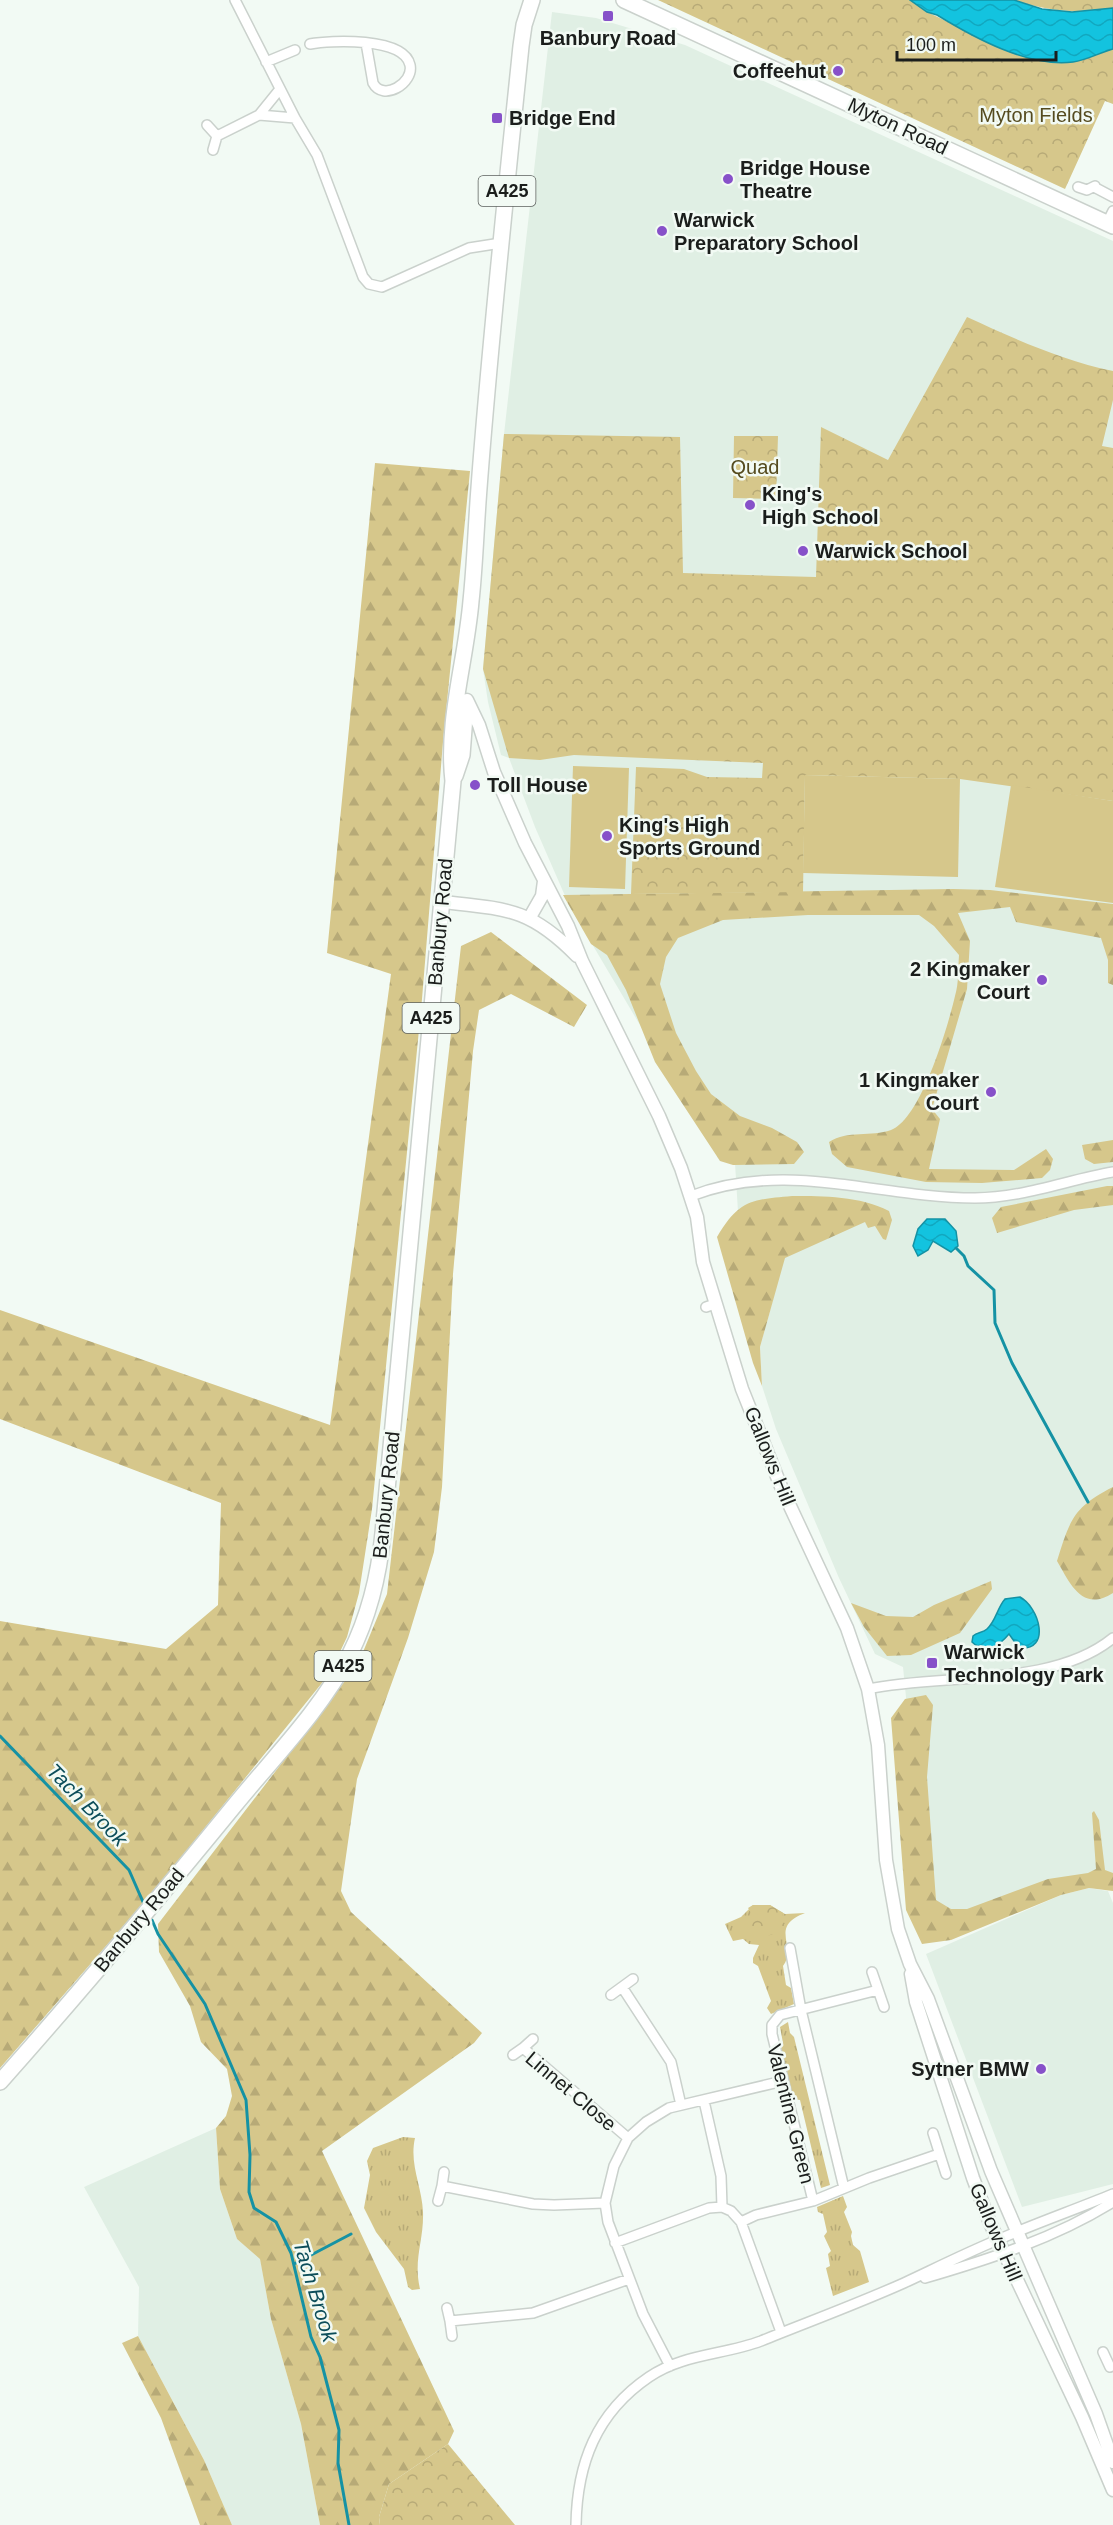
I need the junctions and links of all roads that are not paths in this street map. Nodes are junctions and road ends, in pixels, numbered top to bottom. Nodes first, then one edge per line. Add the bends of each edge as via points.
1 (235, 0) edge
2 (519, 0) edge
3 (532, 0) edge
4 (624, 0) edge
5 (524, 25) junction
6 (366, 43) junction
7 (310, 44) dead end
8 (295, 50) dead end
9 (266, 62) junction
10 (280, 89) junction
11 (259, 115) junction
12 (295, 118) junction
13 (207, 125) dead end
14 (217, 136) junction
15 (213, 150) dead end
16 (1078, 187) dead end
17 (1113, 197) edge
18 (1111, 220) edge
19 (501, 243) junction
20 (466, 649) junction
21 (466, 697) junction
22 (453, 781) junction
23 (544, 881) junction
24 (443, 902) junction
25 (530, 917) junction
26 (582, 961) junction
27 (1113, 1172) edge
28 (691, 1196) junction
29 (1113, 1638) edge
30 (868, 1689) junction
31 (790, 1948) dead end
32 (910, 1964) junction
33 (872, 1972) dead end
34 (633, 1979) dead end
35 (622, 1987) junction
36 (878, 1990) junction
37 (611, 1995) dead end
38 (884, 2007) dead end
39 (801, 2010) junction
40 (532, 2039) dead end
41 (523, 2048) junction
42 (513, 2055) dead end
43 (783, 2081) junction
44 (0, 2082) edge
45 (704, 2101) junction
46 (681, 2105) junction
47 (933, 2133) dead end
48 (628, 2139) junction
49 (939, 2154) junction
50 (444, 2172) dead end
51 (946, 2174) dead end
52 (442, 2186) junction
53 (844, 2188) junction
54 (1113, 2194) edge
55 (438, 2201) dead end
56 (813, 2201) junction
57 (1113, 2202) edge
58 (605, 2203) junction
59 (722, 2207) junction
60 (741, 2222) junction
61 (1017, 2233) junction
62 (998, 2240) junction
63 (615, 2243) junction
64 (1022, 2246) junction
65 (1004, 2253) junction
66 (629, 2279) junction
67 (902, 2284) junction
68 (447, 2308) dead end
69 (450, 2321) junction
70 (781, 2332) junction
71 (452, 2336) dead end
72 (1103, 2352) dead end
73 (670, 2366) junction
74 (1112, 2369) edge
75 (1113, 2462) edge
76 (1113, 2490) edge
77 (576, 2525) edge

1 - 9 street
2 - 5 main road, Banbury Road / A425
3 - 5 main road, Banbury Road / A425
4 - 18 main road, Myton Road
5 - 19 main road, Banbury Road / A425
6 - 6 street via 389,48 405,57 411,66 406,80 390,91 376,89
6 - 7 street via 345,40
8 - 9 street
9 - 10 street
10 - 11 street
10 - 12 street
11 - 12 street
11 - 14 street
12 - 19 street via 317,155 369,284 382,287 469,248
13 - 14 street
14 - 15 street
16 - 17 street via 1087,190 1094,186
19 - 20 main road, Banbury Road / A425
20 - 21 main road, Banbury Road / A425 via 470,670
20 - 22 main road, Banbury Road / A425 via 451,761
21 - 22 main road, Banbury Road / A425 via 462,755
21 - 23 street, Gallows Hill via 494,772
22 - 24 main road, Banbury Road / A425
23 - 25 street via 542,896
23 - 26 street, Gallows Hill
24 - 25 street, Gallows Hill via 506,909
24 - 44 main road, Banbury Road / A425 via 381,1552 360,1632 339,1674 310,1714 122,1942
25 - 26 street, Gallows Hill
26 - 28 street, Gallows Hill via 667,1134
27 - 28 street via 996,1197 950,1197 815,1180 744,1182
28 - 30 street, Gallows Hill via 710,1305 782,1489 847,1628
29 - 30 street via 1092,1653 1053,1668
30 - 32 street, Gallows Hill via 878,1745 891,1899
31 - 39 street
32 - 61 street, Gallows Hill via 928,1999 969,2117
32 - 62 street, Gallows Hill via 916,2002 973,2178
33 - 36 street
34 - 35 street
35 - 37 street
35 - 46 street via 671,2062
36 - 38 street
36 - 39 street, Valentine Green
39 - 43 street, Valentine Green via 780,2015 772,2025
39 - 53 street
40 - 41 street
41 - 42 street, Linnet Close
41 - 48 street, Linnet Close
43 - 45 street
43 - 56 street, Valentine Green
45 - 46 street
45 - 59 street via 721,2176
46 - 48 street via 657,2115
47 - 49 street
48 - 58 street via 614,2166
49 - 51 street
49 - 53 street
50 - 52 street
52 - 55 street
52 - 58 street via 533,2204
53 - 56 street
54 - 61 street
56 - 60 street
57 - 64 street
58 - 63 street
59 - 60 street
59 - 63 street via 709,2208
60 - 70 street
61 - 62 street
61 - 64 street, Gallows Hill
62 - 65 street, Gallows Hill
62 - 67 street
63 - 66 street
64 - 65 street
64 - 75 street, Gallows Hill
65 - 67 street
65 - 76 street, Gallows Hill
66 - 69 street via 533,2313
66 - 73 street
67 - 70 street
68 - 69 street
69 - 71 street
70 - 73 street
72 - 74 street
73 - 77 street via 648,2377 617,2404 602,2424 588,2449 580,2477

